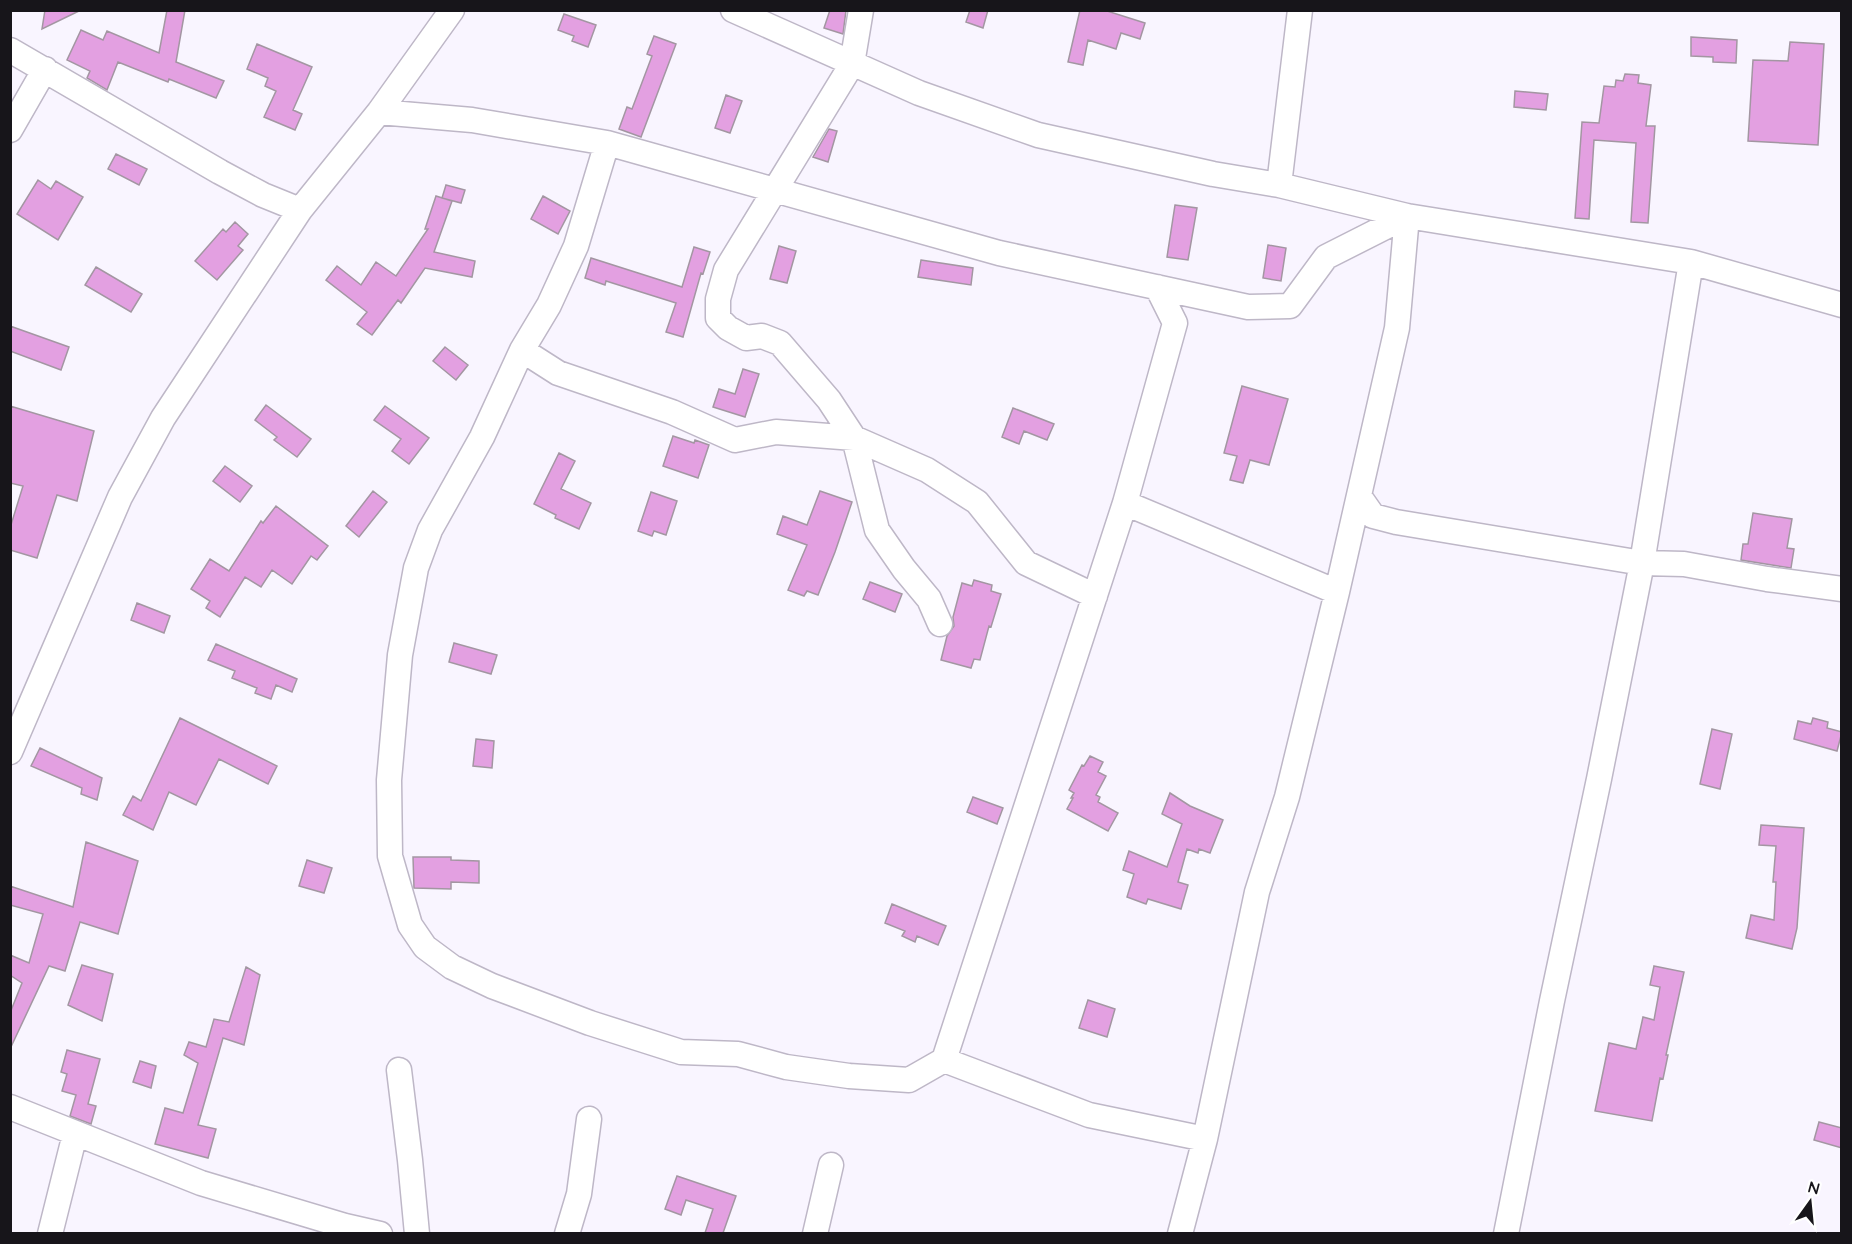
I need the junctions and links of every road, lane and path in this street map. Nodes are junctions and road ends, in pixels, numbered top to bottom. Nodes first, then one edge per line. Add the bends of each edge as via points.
1 (452, 10) edge
2 (734, 10) edge
3 (861, 10) edge
4 (1300, 10) edge
5 (10, 50) edge
6 (852, 64) junction
7 (45, 69) junction
8 (379, 112) junction
9 (10, 130) edge
10 (607, 143) junction
11 (1279, 185) junction
12 (775, 191) junction
13 (300, 210) junction
14 (1407, 216) junction
15 (1691, 262) junction
16 (1157, 287) junction
17 (1842, 305) edge
18 (522, 350) junction
19 (854, 438) junction
20 (1359, 496) junction
21 (1125, 503) junction
22 (1642, 563) junction
23 (1842, 590) edge
24 (1337, 592) junction
25 (1095, 596) junction
26 (939, 624) dead end
27 (10, 753) edge
28 (944, 1060) junction
29 (399, 1070) dead end
30 (10, 1107) edge
31 (589, 1119) dead end
32 (75, 1134) junction
33 (1204, 1139) junction
34 (831, 1165) dead end
35 (50, 1233) edge
36 (380, 1233) edge
37 (417, 1233) edge
38 (567, 1233) edge
39 (815, 1233) edge
40 (1180, 1233) edge
41 (1506, 1233) edge

1 - 8 street
2 - 6 street
3 - 6 street
4 - 11 street
5 - 7 street
6 - 11 street via 919,93 1038,135
6 - 12 street
7 - 9 street
7 - 13 street via 228,176
8 - 10 street via 472,120
8 - 13 street
10 - 12 street
10 - 18 street via 576,246 549,305
11 - 14 street
12 - 16 street via 999,253
12 - 19 street via 726,270 718,299 718,318 746,338 762,336 780,343 829,400
13 - 27 street via 163,418 120,497
14 - 15 street
14 - 16 street via 1326,257 1290,306 1248,307
14 - 20 street via 1397,328
15 - 17 street
15 - 22 street
16 - 21 street via 1175,323
18 - 19 street via 558,373 672,412 735,440 777,432
18 - 28 street via 482,437 430,531 416,568 400,655 389,780 390,856 410,926 425,947 452,967 492,986 681,1052 738,1054 807,1070 909,1080
19 - 25 street via 927,470 977,502 1026,563
19 - 26 street via 877,530 929,599
20 - 22 street via 1373,516 1396,522
20 - 24 street
21 - 24 street
21 - 25 street
22 - 23 street via 1684,564
22 - 41 street
24 - 33 street via 1287,797 1257,892
25 - 28 street
28 - 33 street via 1089,1115
29 - 37 street
30 - 32 street
31 - 38 street via 579,1194
32 - 35 street
32 - 36 street via 201,1183
33 - 40 street
34 - 39 street

